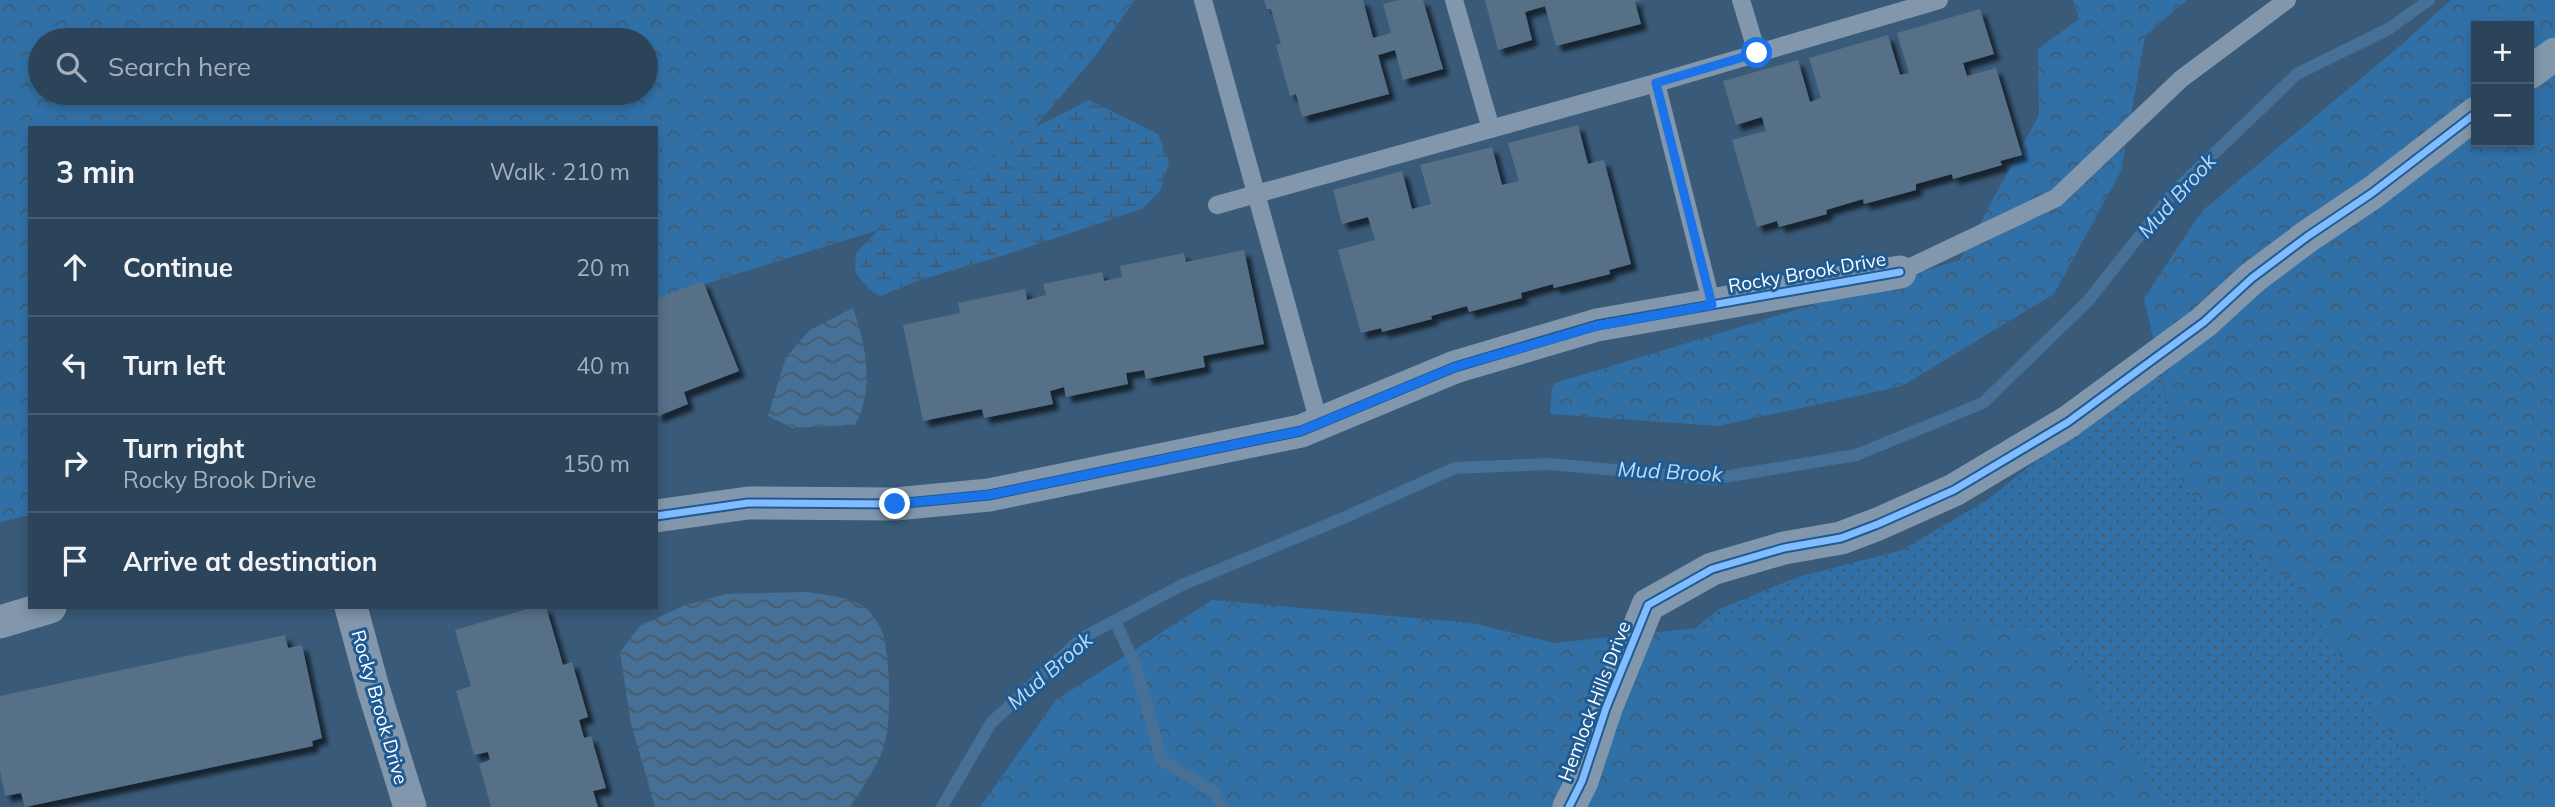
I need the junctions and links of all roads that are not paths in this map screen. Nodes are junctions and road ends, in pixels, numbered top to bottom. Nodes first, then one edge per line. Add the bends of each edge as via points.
1 (1203, 0) edge
2 (1454, 0) edge
3 (1741, 0) edge
4 (1938, 0) edge
5 (2287, 0) edge
6 (1757, 53) junction
7 (2555, 54) edge
8 (2534, 69) edge
9 (1656, 83) junction
10 (2471, 117) edge
11 (1491, 129) junction
12 (1256, 195) junction
13 (1217, 205) dead end
14 (1900, 272) joint
15 (1712, 305) junction
16 (1319, 424) junction
17 (658, 516) edge
18 (43, 609) edge
19 (352, 609) edge
20 (0, 622) edge
21 (410, 807) edge
22 (1569, 807) edge

1 - 12 lane
2 - 11 lane
3 - 6 lane
4 - 6 lane
5 - 14 lane via 2181,79 2056,198
6 - 9 lane
7 - 8 street
9 - 11 lane
9 - 15 lane
10 - 22 street, Hemlock Hills Drive via 2252,278 2204,322 2068,422 1965,483 1878,524 1841,538 1784,548 1712,569 1648,605
11 - 12 lane
12 - 13 lane
12 - 16 lane
14 - 15 street, Rocky Brook Drive
15 - 16 street, Rocky Brook Drive via 1597,326 1455,367
16 - 17 street, Rocky Brook Drive via 989,495 895,504 748,503
18 - 20 street
19 - 21 street, Rocky Brook Drive

